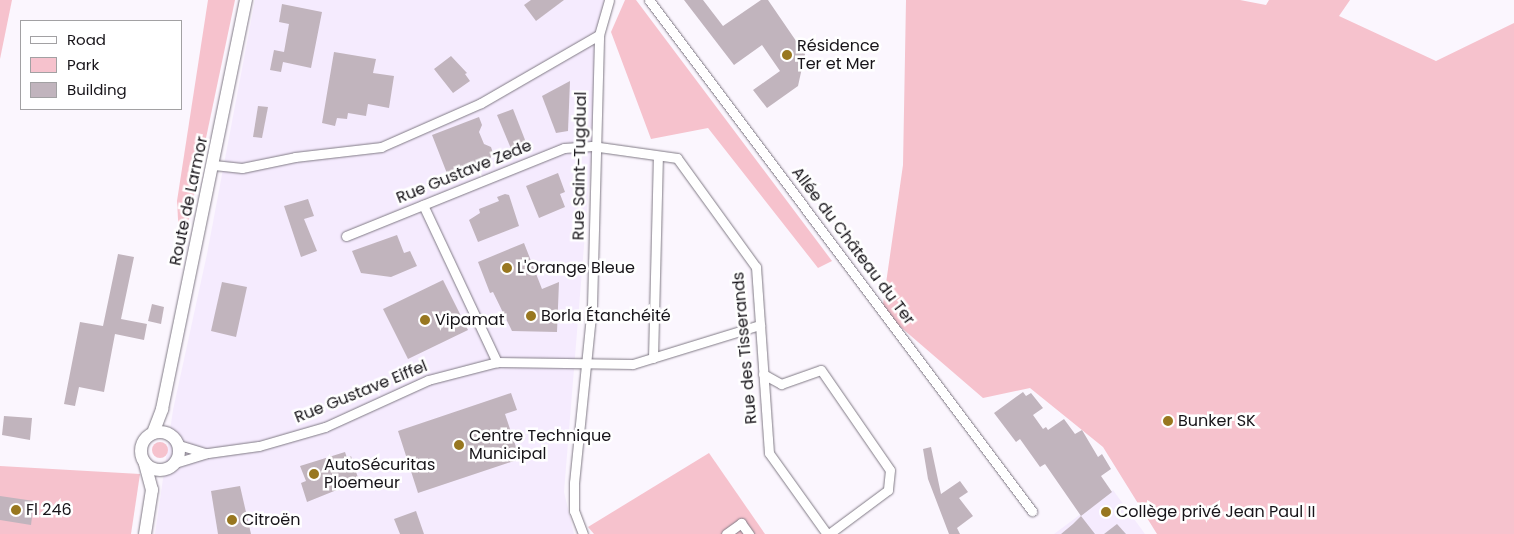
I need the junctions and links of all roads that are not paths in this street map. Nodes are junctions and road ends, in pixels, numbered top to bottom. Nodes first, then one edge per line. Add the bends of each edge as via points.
1 (246, 0) edge
2 (609, 0) edge
3 (649, 0) edge
4 (598, 35) junction
5 (596, 147) junction
6 (658, 156) junction
7 (214, 165) junction
8 (423, 205) junction
9 (346, 236) dead end
10 (760, 325) junction
11 (653, 358) junction
12 (497, 362) junction
13 (585, 364) junction
14 (763, 374) junction
15 (162, 409) junction
16 (153, 433) junction
17 (176, 440) junction
18 (208, 453) junction
19 (146, 462) junction
20 (171, 466) junction
21 (152, 490) junction
22 (1032, 511) dead end
23 (146, 534) edge
24 (583, 534) edge
25 (726, 534) edge
26 (749, 534) edge
27 (828, 534) edge

1 - 7 main road, Route de Larmor
2 - 4 street, Rue Saint-Tugdual
3 - 22 street, Allée du Château du Ter
4 - 5 street, Rue Saint-Tugdual
4 - 7 street via 481,103 381,147 295,157 242,168
5 - 6 street, Rue des Tisserands
5 - 8 street, Rue Gustave Zede via 564,148
5 - 13 street, Rue Saint-Tugdual via 592,306
6 - 10 street, Rue des Tisserands via 677,158 756,267
6 - 11 street
7 - 15 main road, Route de Larmor
8 - 9 street, Rue Gustave Zede
8 - 12 street
10 - 11 street, Rue Gustave Eiffel
10 - 14 street, Rue des Tisserands
11 - 13 street, Rue Gustave Eiffel via 633,364
12 - 13 street, Rue Gustave Eiffel
12 - 18 street, Rue Gustave Eiffel via 428,380 325,427 250,448
13 - 24 street, Rue Saint-Tugdual via 574,483 574,511
14 - 27 street, Rue des Tisserands via 769,453
14 - 27 street via 781,384 821,370 890,470 888,490
15 - 16 main road, Route de Larmor
15 - 17 main road
16 - 17 main road via 163,432
16 - 19 main road via 142,446
17 - 18 street, Rue Gustave Eiffel
17 - 20 main road via 179,454
18 - 20 street, Rue Gustave Eiffel
19 - 20 main road via 155,469
19 - 21 main road
20 - 21 main road
21 - 23 main road
25 - 26 street via 742,523

